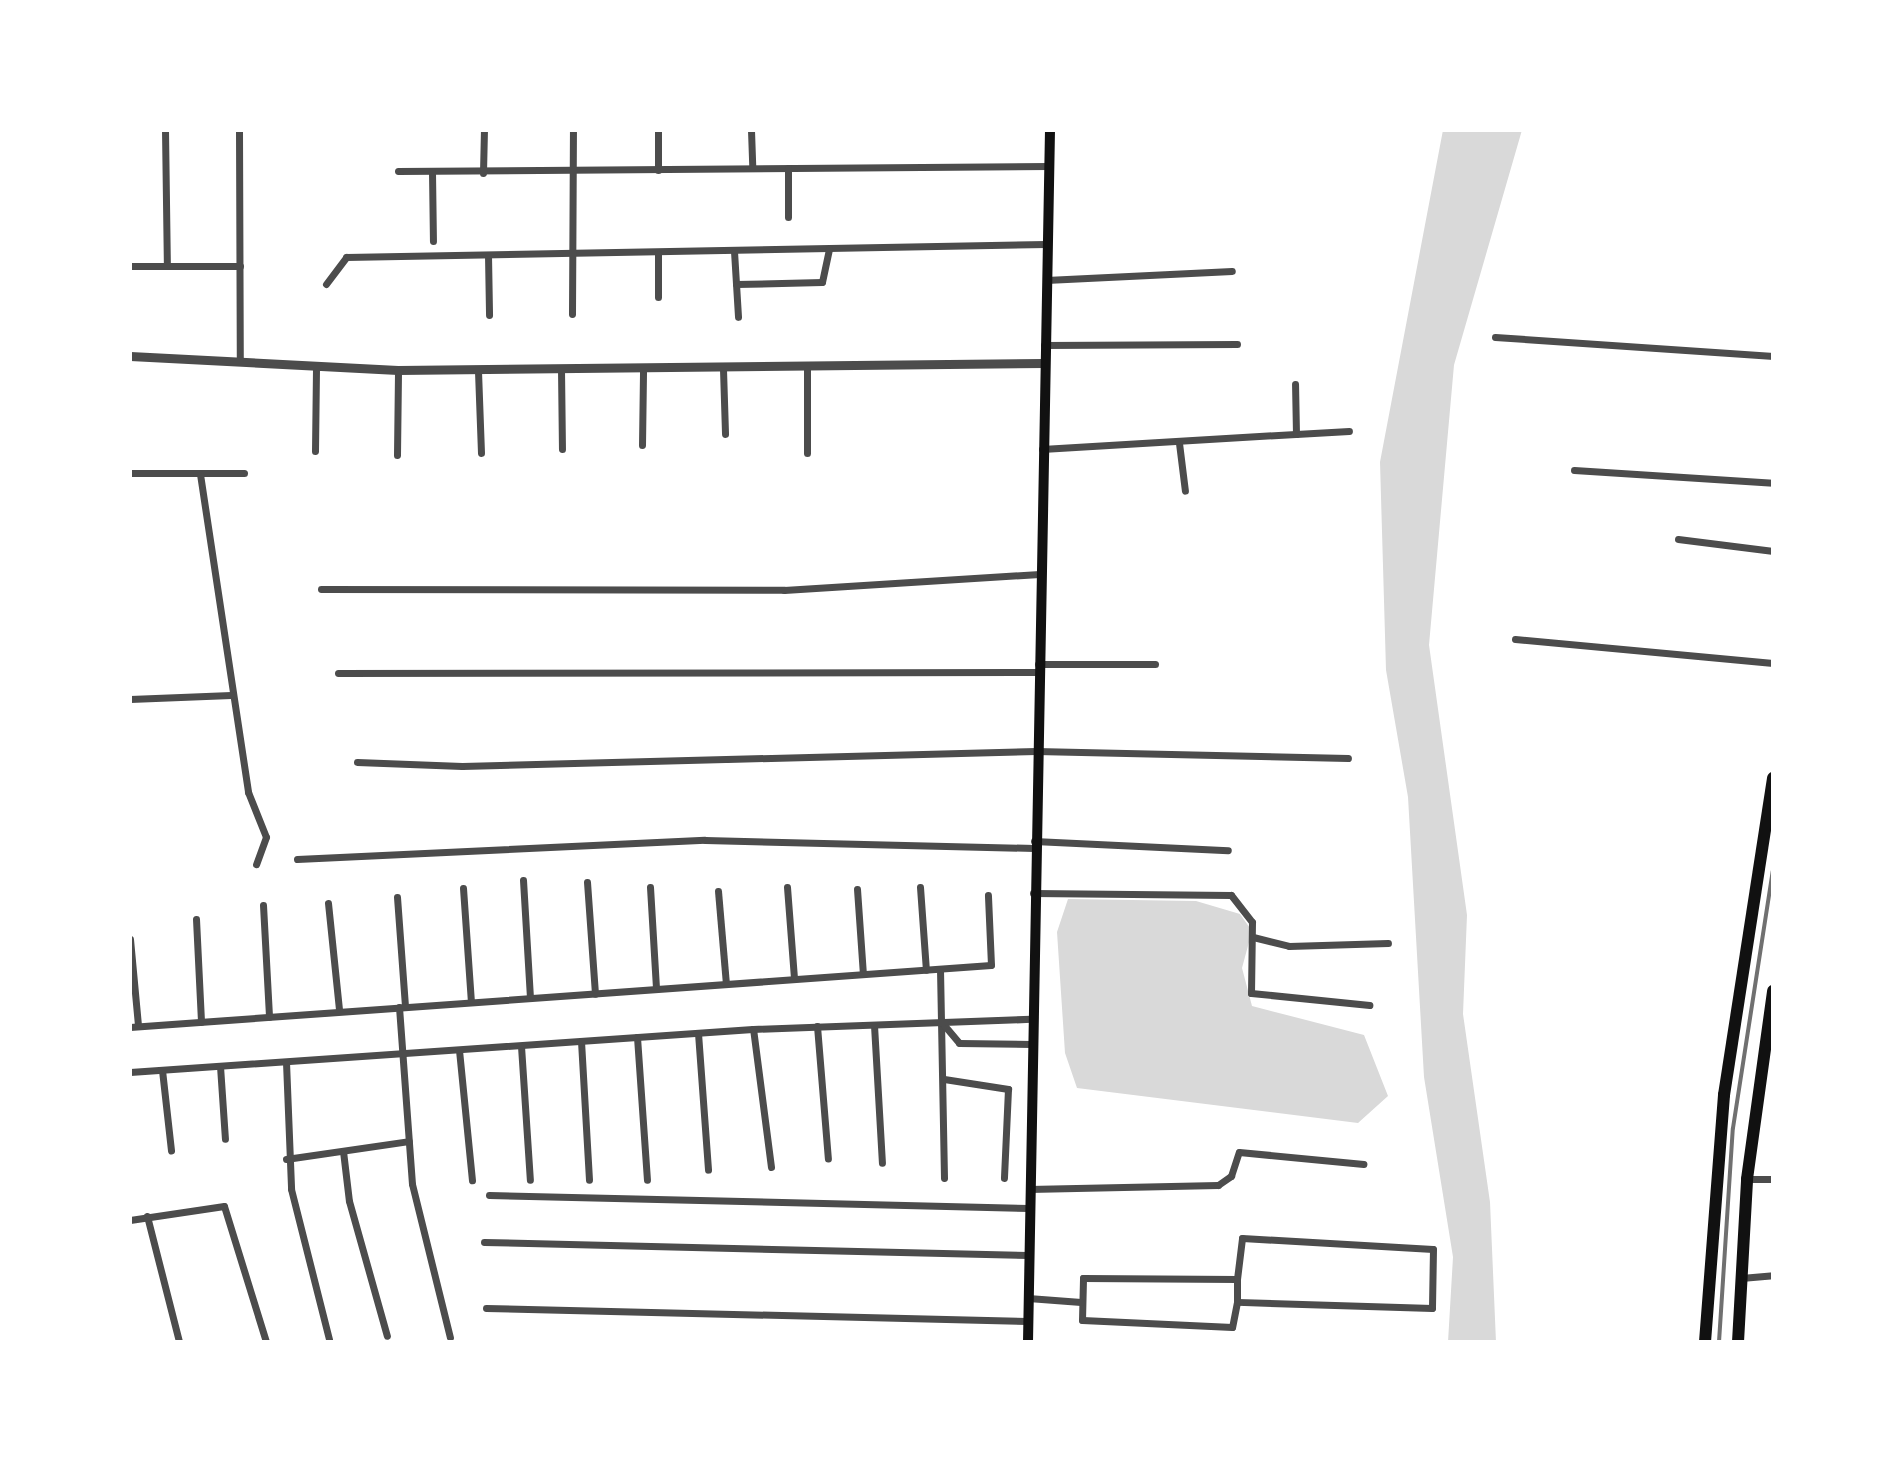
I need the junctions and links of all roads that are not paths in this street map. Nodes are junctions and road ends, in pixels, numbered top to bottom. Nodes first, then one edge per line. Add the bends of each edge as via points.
1 (165, 130) edge
2 (239, 130) edge
3 (484, 130) edge
4 (573, 130) edge
5 (658, 130) edge
6 (751, 130) edge
7 (1050, 130) edge
8 (1049, 166) junction
9 (752, 168) junction
10 (788, 168) junction
11 (658, 170) junction
12 (398, 171) dead end
13 (432, 172) junction
14 (483, 173) junction
15 (572, 174) junction
16 (788, 217) dead end
17 (433, 241) dead end
18 (1046, 244) junction
19 (829, 249) junction
20 (734, 251) junction
21 (572, 253) junction
22 (658, 254) junction
23 (488, 255) junction
24 (167, 265) junction
25 (130, 266) edge
26 (240, 266) junction
27 (1232, 271) dead end
28 (1046, 280) junction
29 (326, 284) dead end
30 (736, 284) junction
31 (658, 297) dead end
32 (572, 314) dead end
33 (489, 315) dead end
34 (738, 317) dead end
35 (1495, 337) dead end
36 (1237, 344) dead end
37 (1044, 345) junction
38 (130, 356) edge
39 (1773, 356) edge
40 (240, 362) junction
41 (1043, 363) junction
42 (316, 367) junction
43 (807, 368) junction
44 (561, 369) junction
45 (643, 369) junction
46 (723, 369) junction
47 (398, 370) junction
48 (478, 371) junction
49 (1295, 384) dead end
50 (1349, 431) dead end
51 (725, 434) dead end
52 (1296, 434) junction
53 (1179, 443) junction
54 (642, 445) dead end
55 (562, 449) dead end
56 (1042, 449) junction
57 (315, 451) dead end
58 (481, 453) dead end
59 (807, 453) dead end
60 (397, 455) dead end
61 (1574, 470) dead end
62 (130, 473) edge
63 (244, 473) dead end
64 (200, 474) junction
65 (1773, 483) edge
66 (1185, 491) dead end
67 (1678, 539) dead end
68 (1773, 551) edge
69 (1040, 574) junction
70 (321, 589) dead end
71 (1515, 639) dead end
72 (1773, 663) edge
73 (1155, 664) dead end
74 (1038, 668) junction
75 (338, 673) dead end
76 (231, 695) junction
77 (130, 699) edge
78 (1036, 751) junction
79 (1348, 758) dead end
80 (357, 762) dead end
81 (1773, 778) edge
82 (1034, 844) junction
83 (1228, 850) dead end
84 (297, 859) dead end
85 (256, 864) dead end
86 (523, 880) dead end
87 (587, 882) dead end
88 (650, 887) dead end
89 (787, 887) dead end
90 (920, 887) dead end
91 (463, 888) dead end
92 (857, 889) dead end
93 (718, 891) dead end
94 (1033, 893) junction
95 (988, 895) dead end
96 (397, 897) dead end
97 (328, 903) dead end
98 (263, 905) dead end
99 (196, 919) dead end
100 (1253, 937) junction
101 (130, 939) edge
102 (1388, 943) dead end
103 (940, 969) junction
104 (926, 970) junction
105 (863, 974) junction
106 (794, 979) junction
107 (726, 984) junction
108 (656, 989) junction
109 (1773, 991) edge
110 (595, 994) junction
111 (530, 998) junction
112 (471, 1002) junction
113 (1369, 1005) dead end
114 (402, 1007) junction
115 (339, 1009) junction
116 (269, 1017) junction
117 (1031, 1019) junction
118 (201, 1022) junction
119 (874, 1025) junction
120 (944, 1025) junction
121 (134, 1026) edge
122 (817, 1026) junction
123 (753, 1029) junction
124 (698, 1033) junction
125 (637, 1037) junction
126 (581, 1041) junction
127 (1031, 1044) junction
128 (521, 1046) junction
129 (459, 1050) junction
130 (402, 1054) junction
131 (1768, 1054) edge
132 (286, 1062) junction
133 (220, 1066) junction
134 (162, 1070) junction
135 (130, 1072) edge
136 (944, 1079) junction
137 (225, 1139) dead end
138 (409, 1141) junction
139 (171, 1150) dead end
140 (343, 1151) junction
141 (286, 1159) junction
142 (828, 1159) dead end
143 (882, 1163) dead end
144 (1363, 1164) dead end
145 (771, 1167) dead end
146 (708, 1170) dead end
147 (944, 1178) dead end
148 (1004, 1178) dead end
149 (1747, 1179) junction
150 (1773, 1179) edge
151 (472, 1180) dead end
152 (530, 1180) dead end
153 (589, 1180) dead end
154 (647, 1180) dead end
155 (1029, 1189) junction
156 (489, 1195) dead end
157 (1029, 1208) junction
158 (147, 1216) junction
159 (130, 1220) edge
160 (484, 1242) dead end
161 (1028, 1255) junction
162 (1773, 1275) edge
163 (1741, 1278) junction
164 (1237, 1279) junction
165 (1028, 1298) junction
166 (1081, 1302) junction
167 (1237, 1302) junction
168 (486, 1308) dead end
169 (1028, 1321) junction
170 (387, 1336) dead end
171 (450, 1337) dead end
172 (329, 1339) dead end
173 (179, 1342) edge
174 (266, 1342) edge
175 (1028, 1342) edge
176 (1705, 1342) edge
177 (1738, 1342) edge

1 - 24 street
2 - 26 street
3 - 14 street
4 - 15 street
5 - 11 street
6 - 9 street
7 - 8 main road
8 - 10 street
8 - 18 main road
9 - 10 street
9 - 11 street
10 - 16 street
11 - 15 street
12 - 13 street
13 - 14 street
13 - 17 street
14 - 15 street
15 - 21 street
18 - 19 street
18 - 28 main road
19 - 20 street
19 - 30 street via 822,282
20 - 22 street
20 - 30 street
21 - 22 street
21 - 23 street
21 - 32 street
22 - 31 street
23 - 29 street via 346,257
23 - 33 street
24 - 25 street
24 - 26 street
26 - 40 street
27 - 28 street
28 - 37 main road
30 - 34 street
35 - 39 street
36 - 37 street
37 - 41 main road
38 - 40 street
40 - 42 street
41 - 43 street
41 - 56 main road
42 - 47 street
42 - 57 street
43 - 46 street
43 - 59 street
44 - 45 street
44 - 48 street
44 - 55 street
45 - 46 street
45 - 54 street
46 - 51 street
47 - 48 street
47 - 60 street
48 - 58 street
49 - 52 street
50 - 52 street
52 - 53 street
53 - 56 street
53 - 66 street
56 - 69 main road
61 - 65 street
62 - 64 street
63 - 64 street
64 - 76 street
67 - 68 street
69 - 70 street via 784,590
69 - 74 main road
71 - 72 street
73 - 74 street
74 - 75 street
74 - 78 main road
76 - 77 street
76 - 85 street via 248,792 266,837
78 - 79 street
78 - 80 street via 462,766
78 - 82 main road
81 - 176 main road via 1724,1095
82 - 83 street
82 - 84 street via 705,840
82 - 94 main road
86 - 111 street
87 - 110 street
88 - 108 street
89 - 106 street
90 - 104 street
91 - 112 street
92 - 105 street
93 - 107 street
94 - 100 street via 1231,895 1249,911
94 - 117 main road
95 - 103 street via 991,965
96 - 114 street
97 - 115 street
98 - 116 street
99 - 118 street
100 - 102 street via 1289,946
100 - 113 street via 1248,985 1255,996
101 - 121 street
103 - 104 street
103 - 120 street
104 - 105 street
105 - 106 street
106 - 107 street
107 - 108 street
108 - 110 street
109 - 131 main road
110 - 111 street
111 - 112 street
112 - 114 street
114 - 115 street
114 - 130 street
115 - 116 street
116 - 118 street
117 - 120 street
117 - 127 main road
118 - 121 street
119 - 120 street
119 - 122 street
119 - 143 street
120 - 127 street via 959,1043
120 - 136 street
122 - 123 street
122 - 142 street
123 - 124 street
123 - 145 street
124 - 125 street
124 - 146 street
125 - 126 street
125 - 154 street
126 - 128 street
126 - 153 street
127 - 155 main road
128 - 129 street
128 - 152 street
129 - 130 street
129 - 151 street
130 - 132 street
130 - 138 street
131 - 149 main road
132 - 133 street
132 - 141 street
133 - 134 street
133 - 137 street
134 - 135 street
134 - 139 street
136 - 147 street
136 - 148 street via 1008,1089
138 - 140 street
138 - 171 street via 412,1184
140 - 141 street
140 - 170 street via 349,1201
141 - 172 street
144 - 155 street via 1239,1152 1231,1176 1218,1185
149 - 150 street
149 - 163 main road
155 - 157 main road
156 - 157 street
157 - 161 main road
158 - 159 street
158 - 173 street
158 - 174 street via 224,1206
160 - 161 street
161 - 165 main road
162 - 163 street
163 - 177 main road
164 - 166 street via 1087,1277
164 - 167 street
164 - 167 street via 1242,1238 1436,1252 1430,1310
165 - 166 street
165 - 169 main road
166 - 167 street via 1087,1325 1232,1327
168 - 169 street
169 - 175 main road

